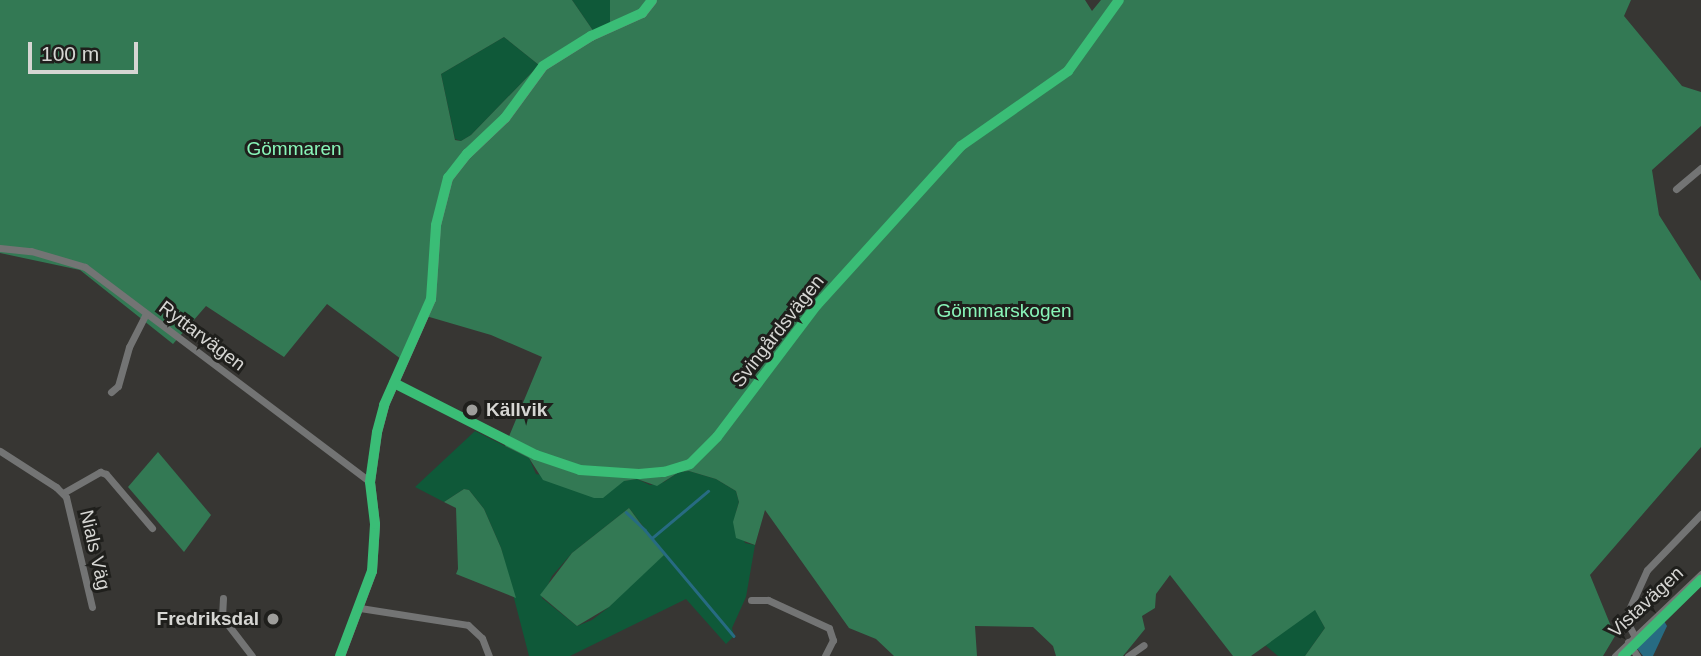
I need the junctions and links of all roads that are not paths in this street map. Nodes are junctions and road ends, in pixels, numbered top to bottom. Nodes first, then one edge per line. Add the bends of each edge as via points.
1 (652, 0) edge
2 (1701, 169) edge
3 (1676, 189) dead end
4 (0, 248) edge
5 (146, 314) junction
6 (111, 392) dead end
7 (0, 451) edge
8 (370, 482) junction
9 (63, 493) junction
10 (1701, 514) edge
11 (152, 528) dead end
12 (1701, 574) edge
13 (223, 598) dead end
14 (751, 600) dead end
15 (92, 607) dead end
16 (360, 608) junction
17 (1632, 639) junction
18 (1144, 645) dead end
19 (252, 656) edge
20 (340, 656) edge
21 (489, 656) edge
22 (825, 656) edge
23 (1128, 656) edge
24 (1615, 656) edge
25 (1637, 656) edge

1 - 8 street via 642,13 591,36 543,66 505,118 448,178 436,225 432,299 384,405
2 - 3 street
4 - 5 street, Ryttarvägen via 31,251 85,267
5 - 6 street via 129,347 118,386
5 - 8 street, Ryttarvägen
7 - 9 street, Nials Väg
8 - 16 street via 375,544
9 - 11 street via 102,472
9 - 15 street, Nials Väg via 71,510
10 - 17 street via 1647,570 1627,614
12 - 17 street, Vistavägen
13 - 19 street via 222,617
14 - 22 street via 768,600 829,628 833,640
16 - 20 street
16 - 21 street via 468,625 482,638
17 - 24 street, Vistavägen
17 - 25 street
18 - 23 street

